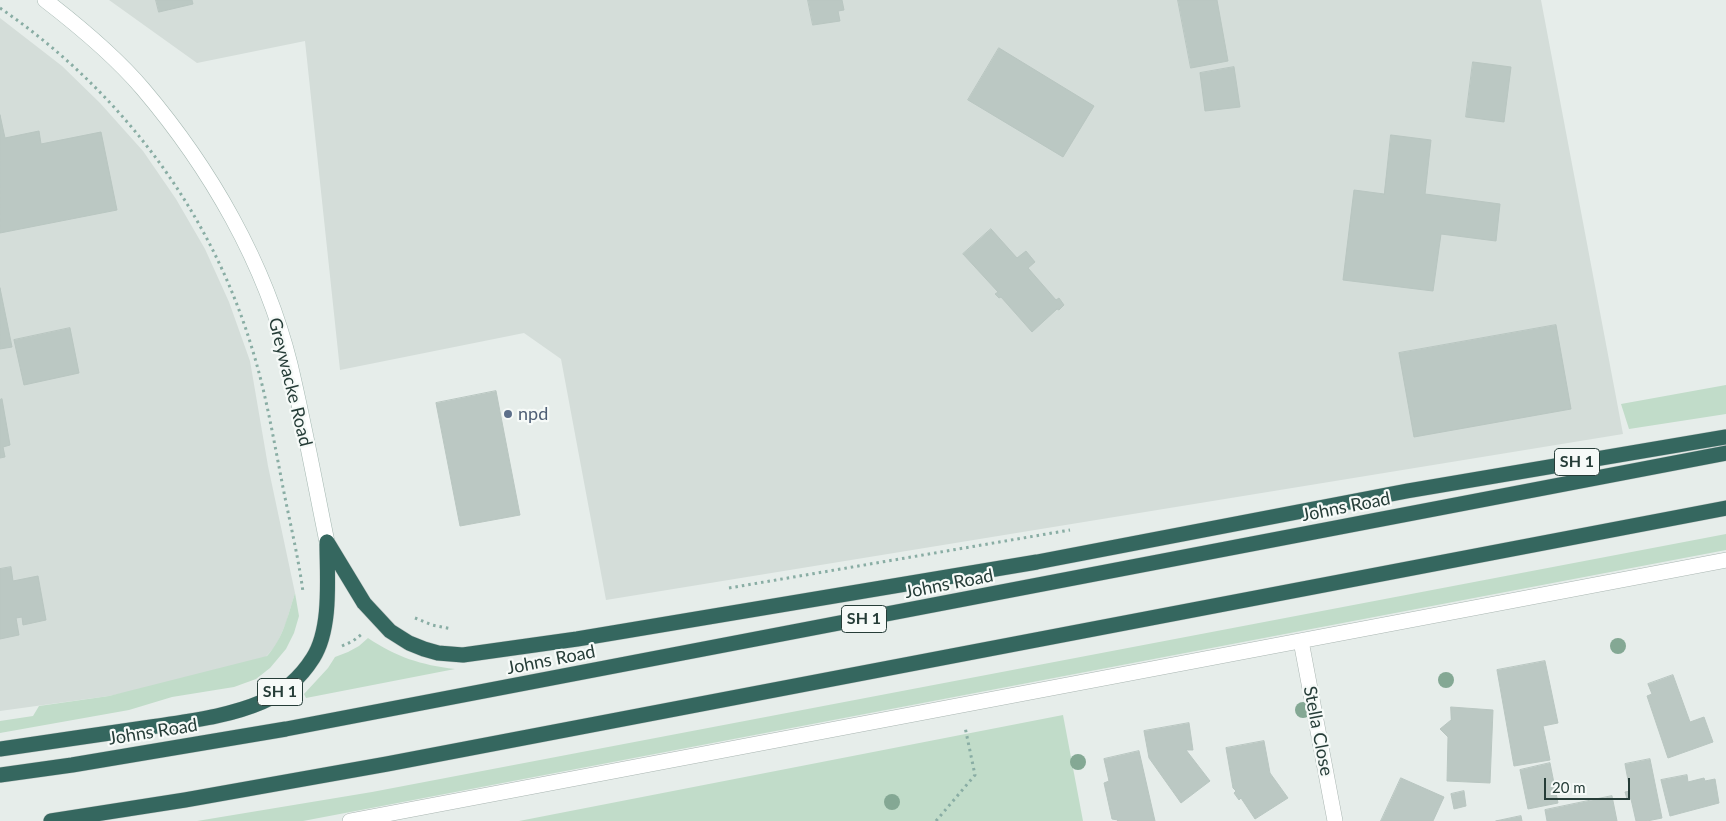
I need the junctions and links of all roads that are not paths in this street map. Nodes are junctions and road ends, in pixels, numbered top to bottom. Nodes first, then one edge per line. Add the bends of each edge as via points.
1 (45, 0) edge
2 (1726, 437) edge
3 (1726, 453) edge
4 (1726, 508) edge
5 (327, 542) junction
6 (1726, 560) edge
7 (1301, 642) junction
8 (0, 749) edge
9 (0, 775) edge
10 (50, 821) edge
11 (350, 821) edge
12 (1335, 821) edge

1 - 5 street, Greywacke Road via 76,24 142,88 184,141 222,200 257,268 290,363
2 - 5 highway, SH 1 via 1407,491 1037,562 463,655 438,653 409,643 390,631 364,603
3 - 9 highway, Johns Road / SH 1 via 324,722
4 - 10 highway via 387,764
5 - 8 highway, SH 1 via 326,608 320,642 314,658 284,690 249,707 204,718
6 - 7 street
7 - 11 street
7 - 12 street, Stella Close

